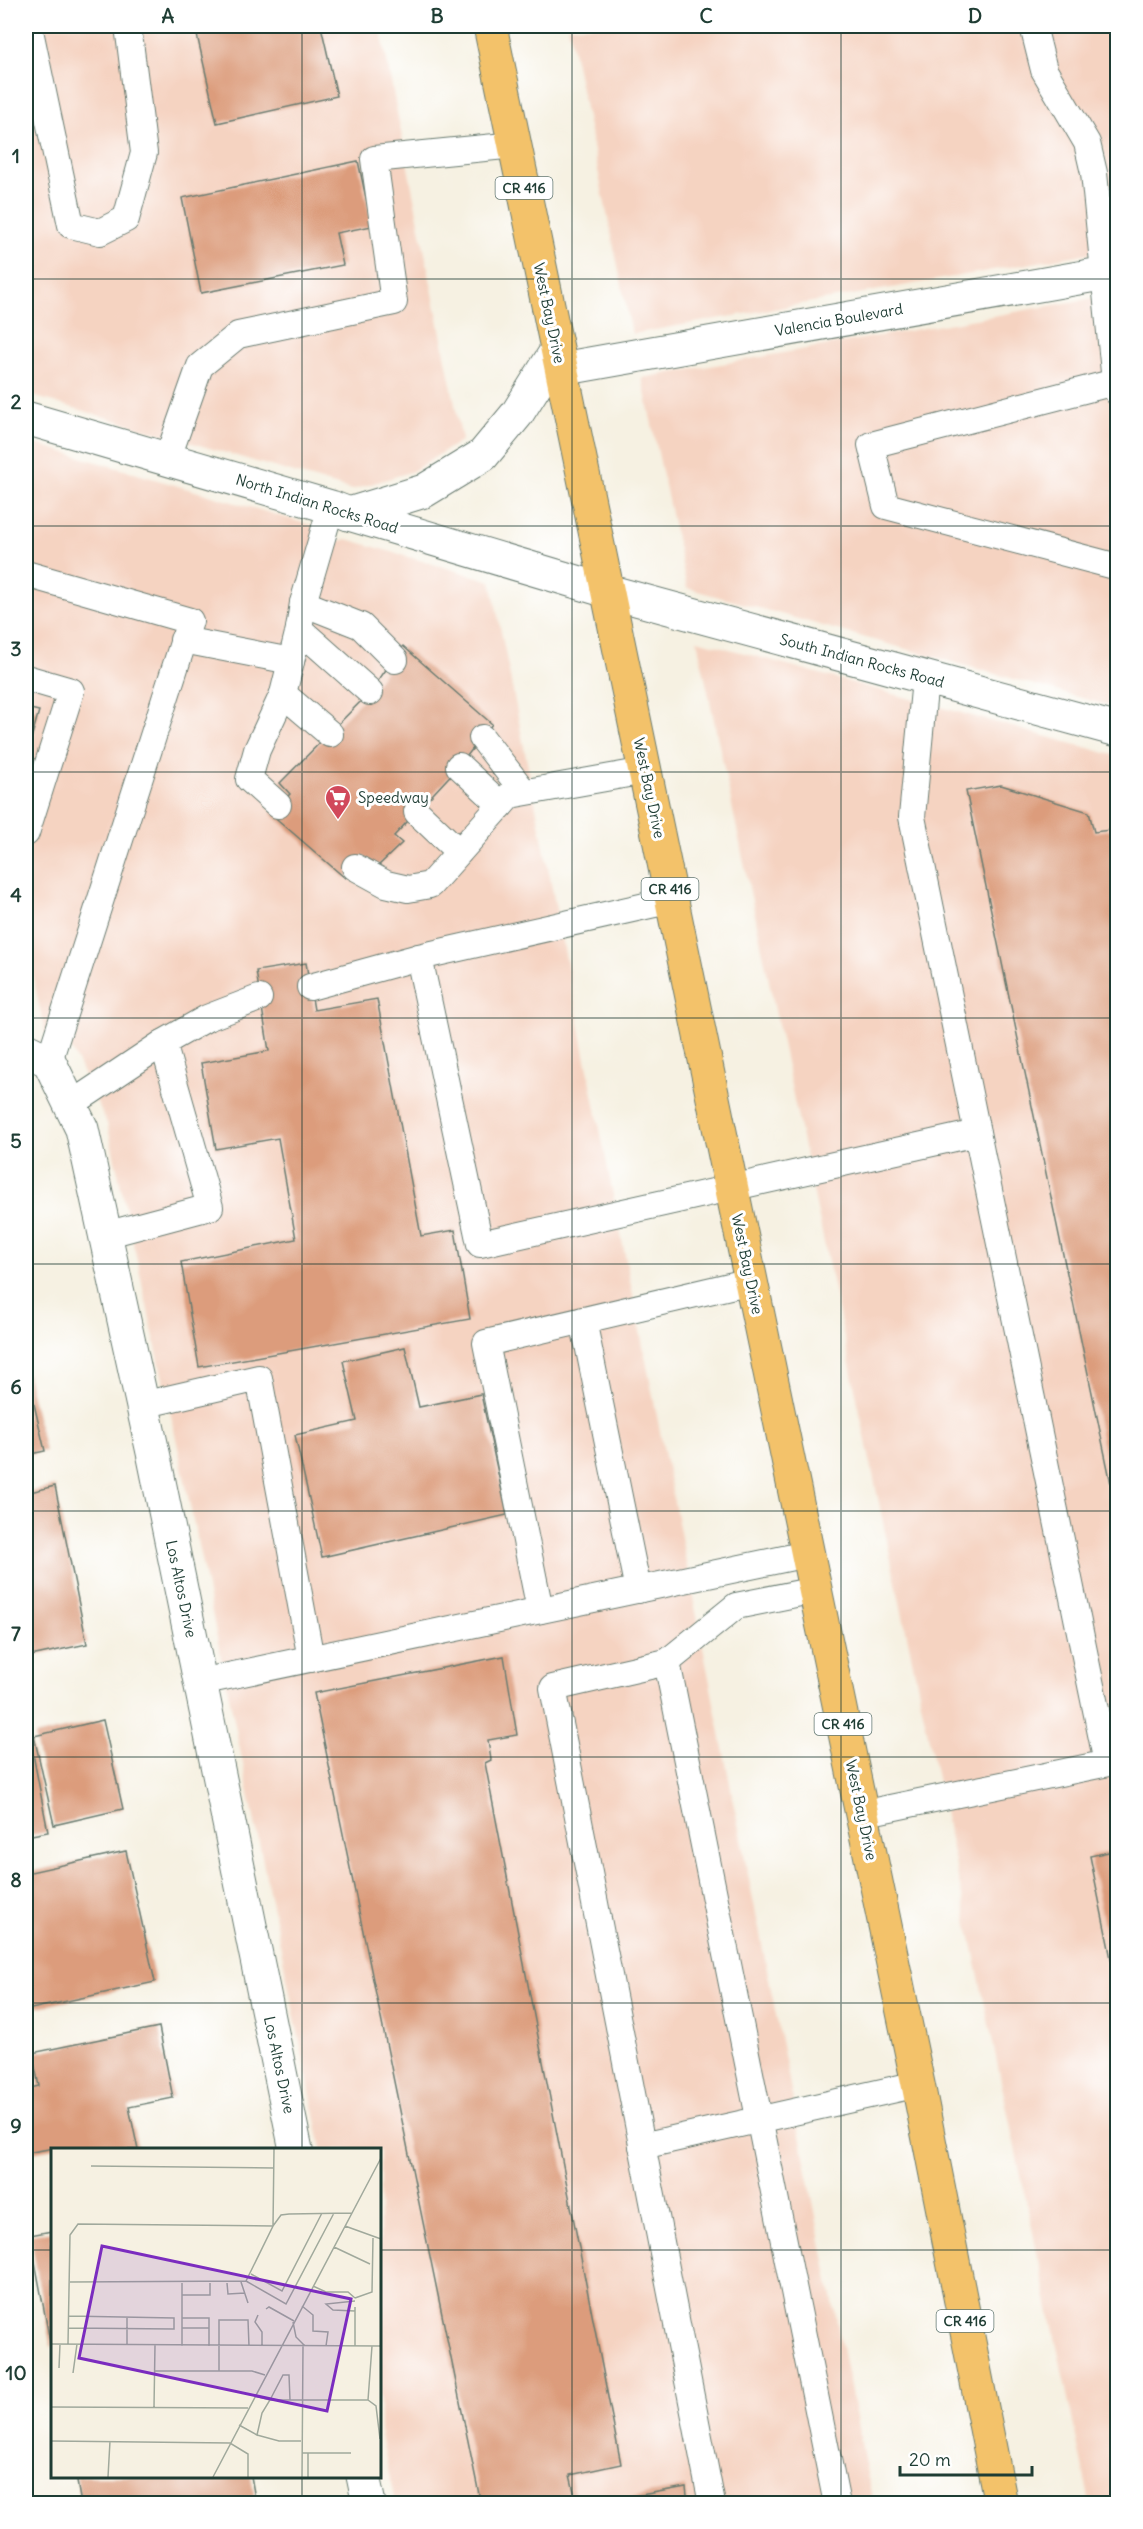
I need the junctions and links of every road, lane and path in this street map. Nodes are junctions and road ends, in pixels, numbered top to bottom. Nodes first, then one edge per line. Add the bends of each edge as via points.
1 (29, 26) edge
2 (128, 26) edge
3 (490, 26) edge
4 (1033, 26) edge
5 (515, 145) junction
6 (1111, 272) edge
7 (559, 360) junction
8 (1116, 388) edge
9 (26, 418) edge
10 (167, 460) junction
11 (340, 511) junction
12 (1118, 567) edge
13 (26, 574) edge
14 (608, 591) junction
15 (303, 603) junction
16 (299, 628) junction
17 (183, 640) junction
18 (395, 660) dead end
19 (291, 661) junction
20 (26, 678) edge
21 (924, 679) junction
22 (370, 692) dead end
23 (283, 693) junction
24 (1118, 730) edge
25 (330, 734) dead end
26 (482, 738) dead end
27 (459, 766) dead end
28 (645, 771) junction
29 (524, 792) junction
30 (501, 805) junction
31 (278, 806) dead end
32 (417, 812) dead end
33 (26, 833) edge
34 (459, 852) junction
35 (355, 867) dead end
36 (672, 900) junction
37 (419, 957) junction
38 (310, 987) dead end
39 (259, 998) dead end
40 (163, 1043) junction
41 (37, 1055) edge
42 (70, 1105) junction
43 (977, 1133) junction
44 (732, 1188) junction
45 (105, 1235) junction
46 (751, 1281) junction
47 (583, 1320) junction
48 (142, 1405) junction
49 (807, 1554) junction
50 (638, 1590) junction
51 (815, 1590) junction
52 (540, 1610) junction
53 (312, 1659) junction
54 (667, 1662) junction
55 (200, 1682) junction
56 (1112, 1762) edge
57 (861, 1814) junction
58 (918, 2084) junction
59 (760, 2119) junction
60 (642, 2146) junction
61 (296, 2148) edge
62 (363, 2478) edge
63 (369, 2504) edge
64 (712, 2504) edge
65 (837, 2504) edge
66 (1001, 2504) edge

1 - 2 lane via 71,225 100,232 126,219 144,153
3 - 5 main road, West Bay Drive / CR 416
4 - 6 lane via 1044,70 1088,143
5 - 7 main road, West Bay Drive / CR 416
5 - 10 lane via 374,159 394,302 238,335 200,366
6 - 7 street, Valencia Boulevard
6 - 8 lane
7 - 11 street via 483,455 424,491
7 - 14 main road, West Bay Drive / CR 416
8 - 12 lane via 871,446 886,506
9 - 10 street, North Indian Rocks Road
10 - 11 street, North Indian Rocks Road
11 - 14 street, North Indian Rocks Road
11 - 15 lane
13 - 17 lane via 190,621
14 - 21 street, South Indian Rocks Road
14 - 28 main road, West Bay Drive / CR 416
15 - 16 lane
15 - 18 lane via 361,626
16 - 19 lane
16 - 22 lane
17 - 19 lane
17 - 41 lane
19 - 23 lane
20 - 33 lane via 71,691
21 - 24 street, South Indian Rocks Road
21 - 43 lane via 912,817
23 - 25 lane
23 - 31 lane via 257,750 249,779
26 - 29 lane
27 - 30 lane
28 - 29 lane
28 - 36 main road, West Bay Drive / CR 416
29 - 30 lane via 510,795
30 - 34 lane
32 - 34 lane
34 - 35 lane via 430,885 408,889 386,884
36 - 37 lane
36 - 44 main road, West Bay Drive / CR 416
37 - 38 lane
37 - 44 lane via 480,1244
39 - 40 lane via 207,1018
40 - 42 lane
40 - 45 lane via 210,1207
41 - 42 street, Los Altos Drive
42 - 45 street, Los Altos Drive via 82,1129
43 - 44 lane
43 - 56 lane
44 - 46 main road, West Bay Drive / CR 416
45 - 48 street, Los Altos Drive
46 - 47 lane
46 - 49 main road, West Bay Drive / CR 416
47 - 50 lane
47 - 52 lane via 486,1343
48 - 53 lane via 258,1378
48 - 55 street, Los Altos Drive
49 - 50 lane
49 - 51 main road, West Bay Drive / CR 416
50 - 52 lane
51 - 54 lane via 736,1606
51 - 57 main road, West Bay Drive / CR 416
52 - 53 lane
53 - 55 lane
54 - 59 lane
54 - 60 lane via 553,1688
55 - 61 street, Los Altos Drive
56 - 57 lane
57 - 58 main road, West Bay Drive / CR 416
58 - 59 lane
58 - 66 main road, West Bay Drive / CR 416
59 - 60 lane
59 - 65 lane
60 - 64 lane
62 - 63 street

